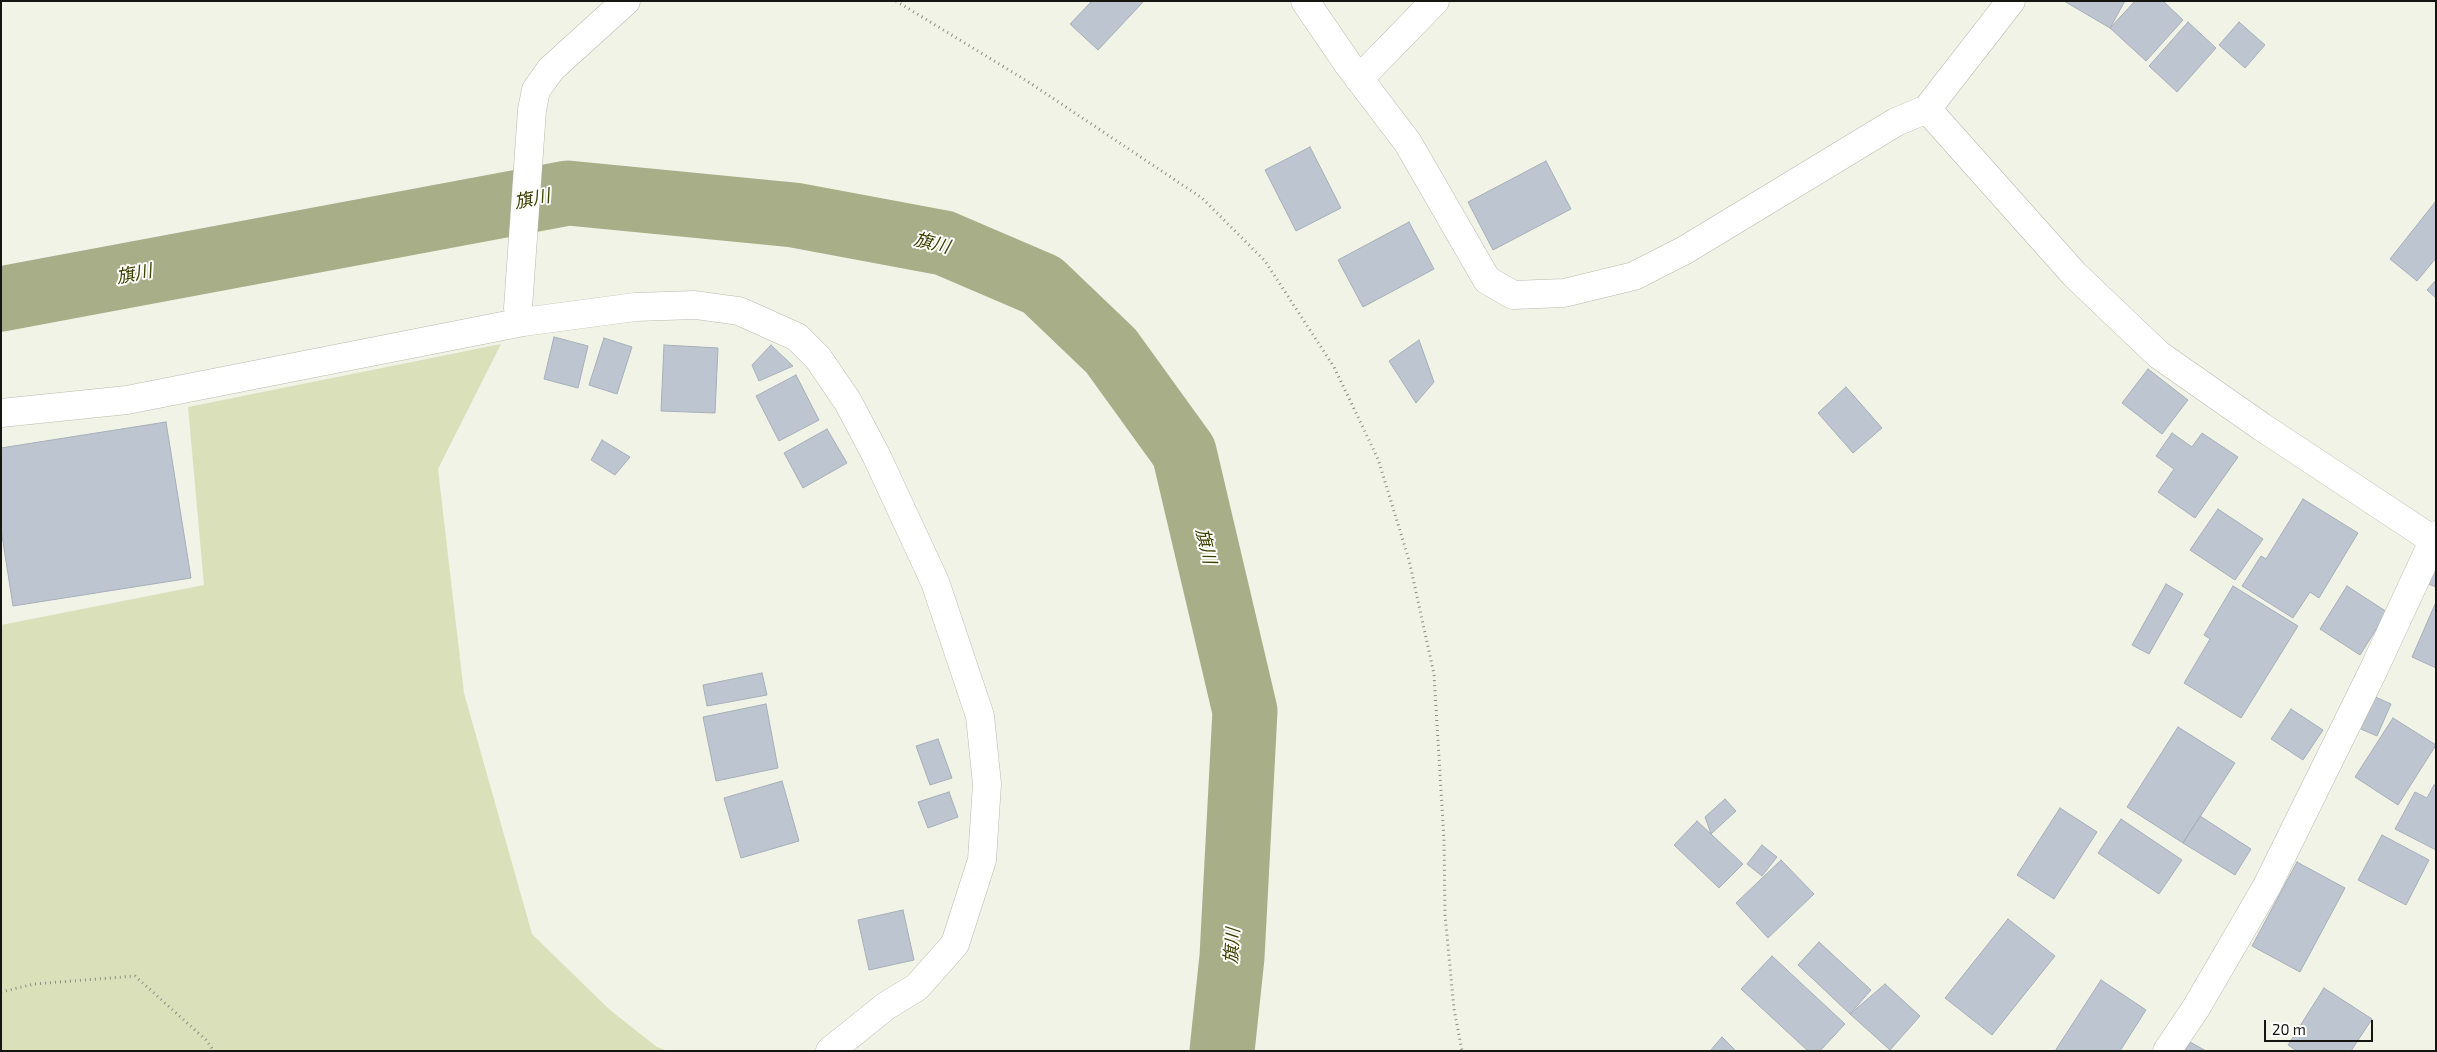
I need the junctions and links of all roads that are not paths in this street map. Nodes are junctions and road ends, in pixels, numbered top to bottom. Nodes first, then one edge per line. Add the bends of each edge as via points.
1 (626, 1) edge
2 (1305, 1) edge
3 (1434, 1) edge
4 (2011, 1) edge
5 (1359, 78) junction
6 (1927, 109) junction
7 (521, 315) junction
8 (1, 413) edge
9 (2434, 537) edge
10 (830, 1051) edge
11 (2167, 1051) edge

1 - 7 street via 551,69 536,90 532,110
2 - 5 street
3 - 5 street
4 - 6 street
5 - 6 street via 1408,143 1486,280 1513,295 1564,293 1634,276 1685,250 1896,122
6 - 9 street via 2075,275 2159,355 2262,427
7 - 8 street via 127,400
7 - 10 street via 695,305 740,311 797,337 818,358 848,402 935,582 980,716 987,784 982,860 955,944 917,987 886,1006
9 - 11 street via 2373,671 2267,886 2196,1008

